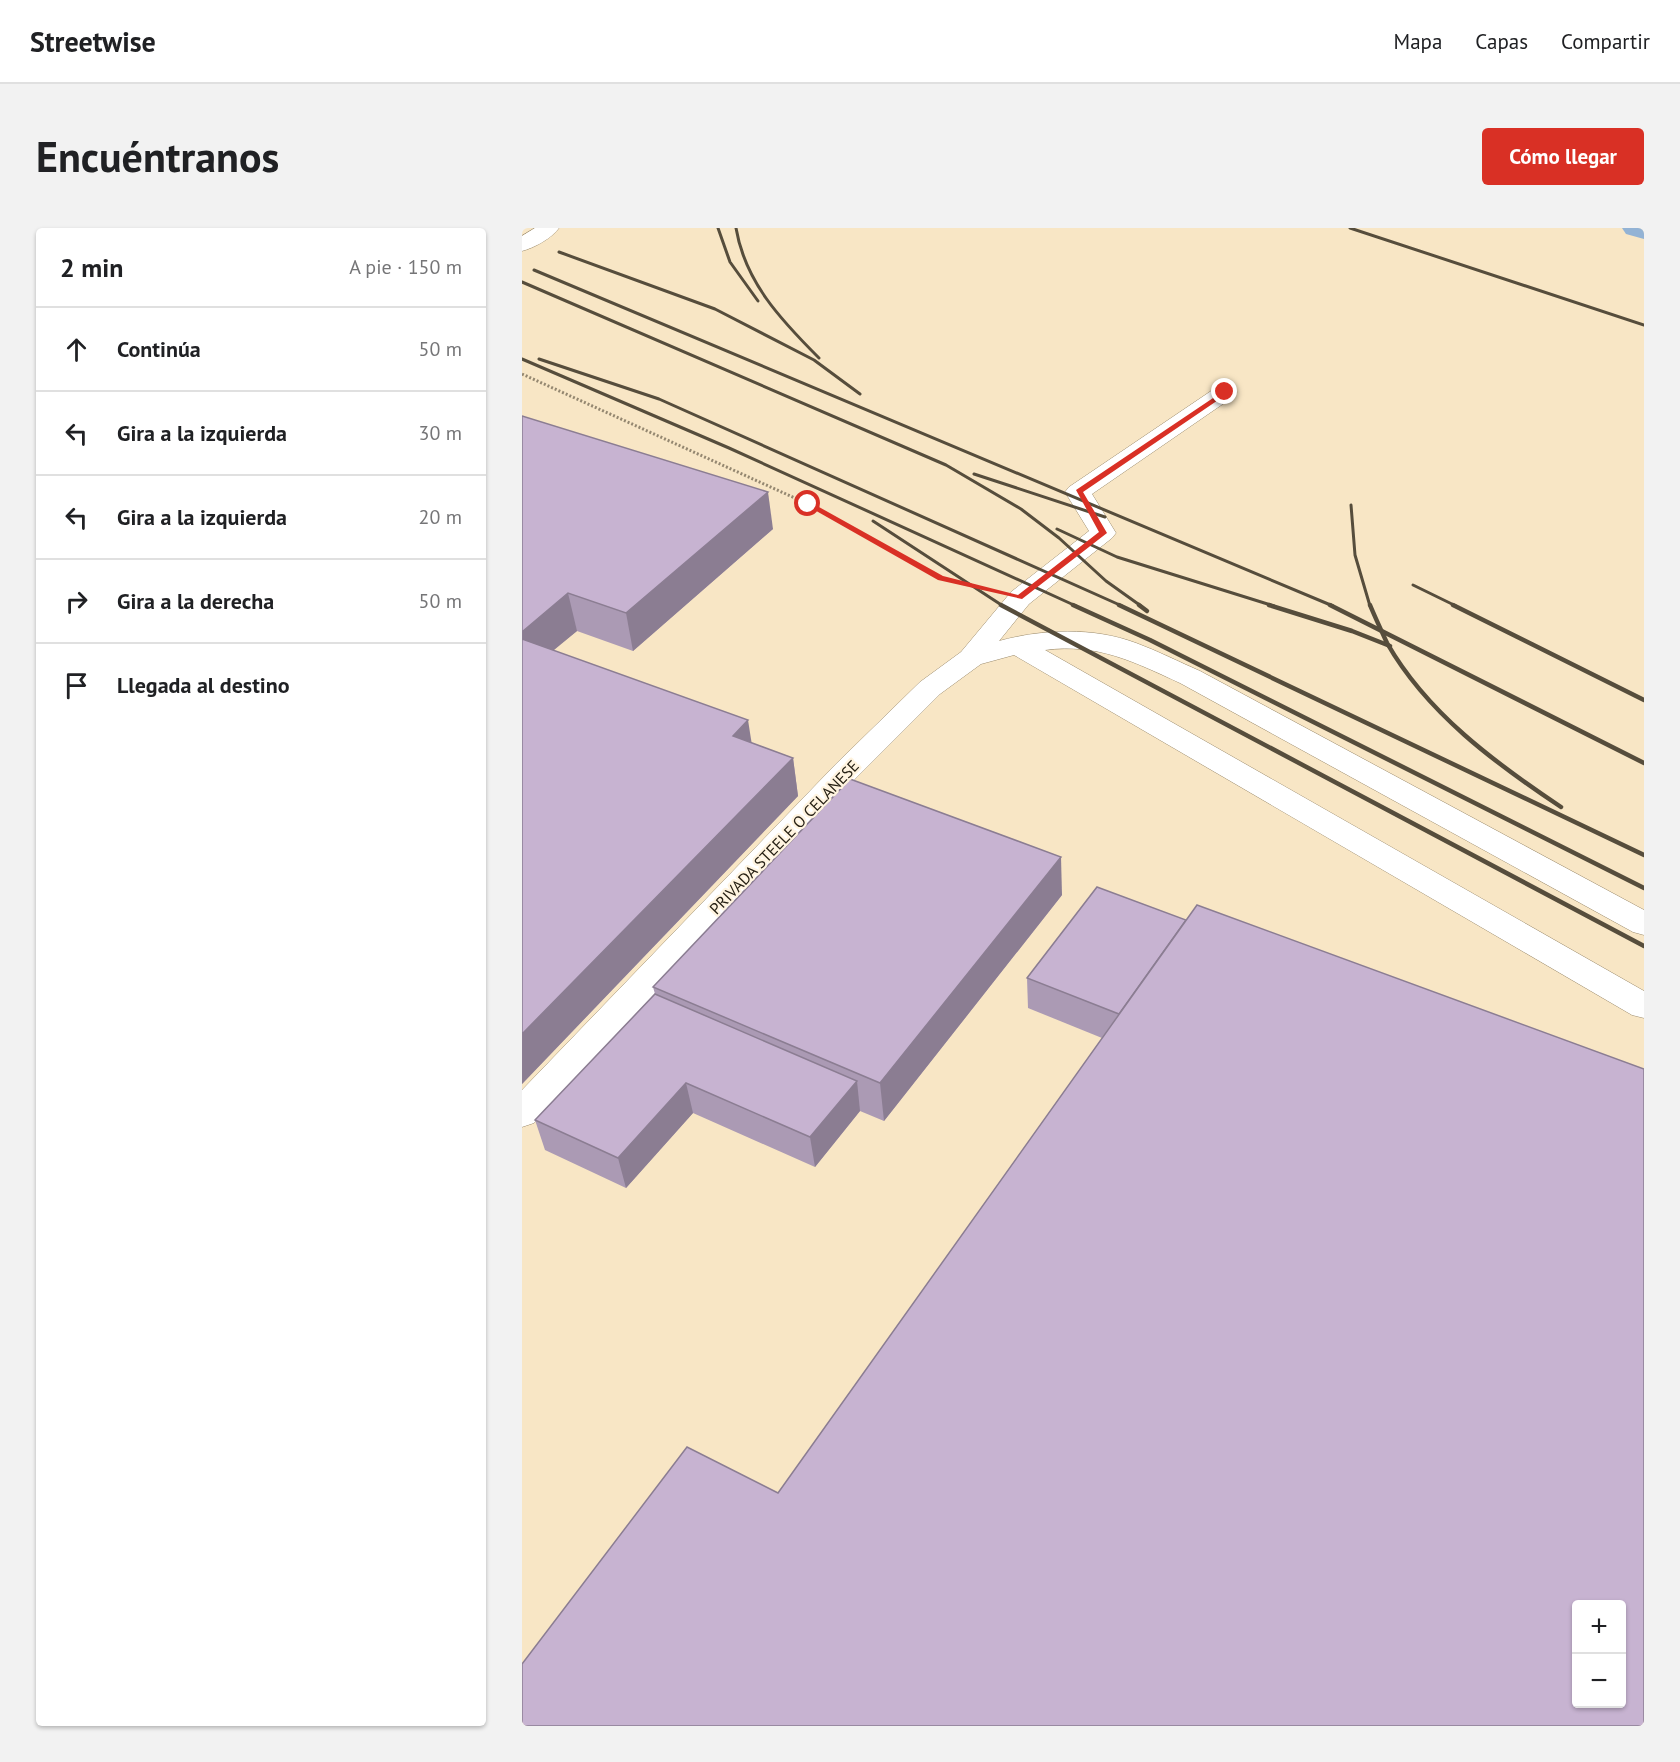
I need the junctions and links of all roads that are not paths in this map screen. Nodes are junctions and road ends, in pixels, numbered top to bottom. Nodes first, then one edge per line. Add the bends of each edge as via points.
1 (549, 228) edge
2 (522, 245) edge
3 (1225, 392) dead end
4 (1017, 645) junction
5 (971, 658) junction
6 (1644, 924) edge
7 (1644, 1006) edge
8 (522, 1113) edge

1 - 2 street
3 - 5 street via 1078,492 1103,533 1020,598
4 - 5 street, PRIVADA STEELE O CELANESE
4 - 6 street, PRIVADA STEELE O CELANESE via 1064,639 1125,648 1190,677
4 - 7 street
5 - 8 street, PRIVADA STEELE O CELANESE via 930,688 846,771

